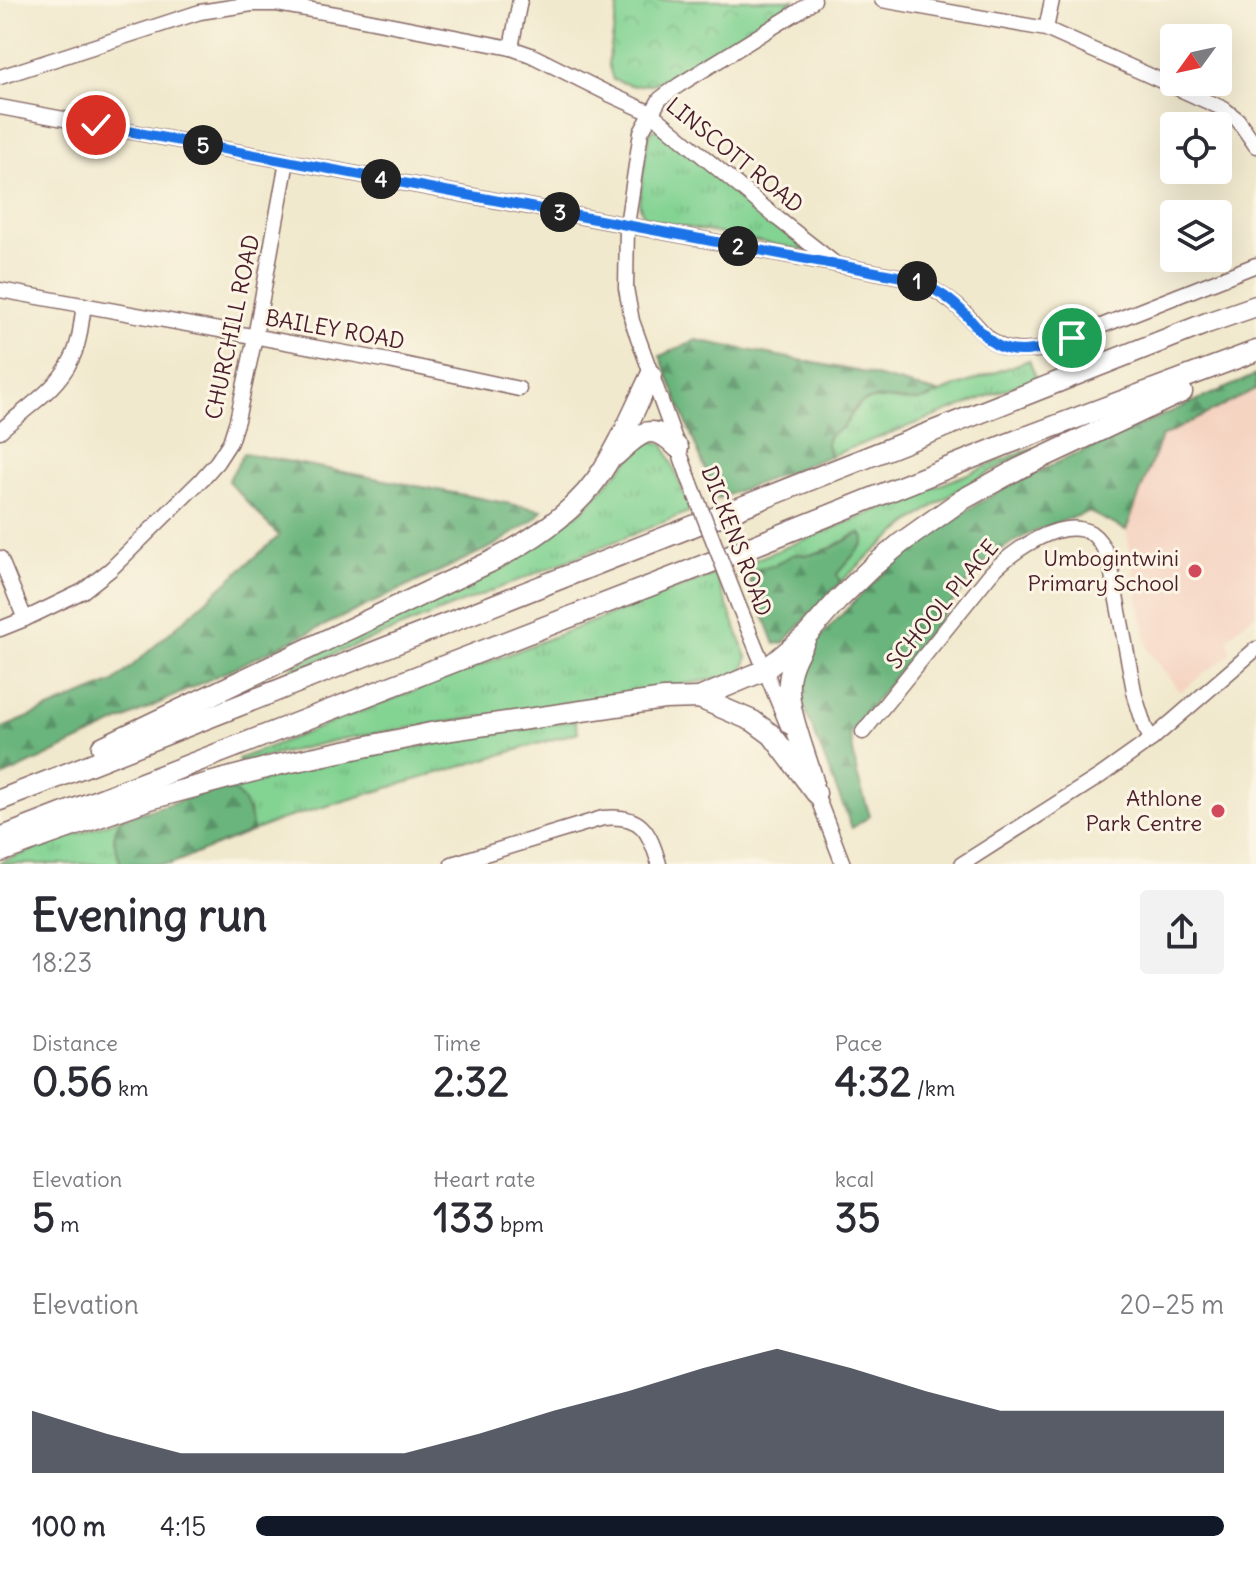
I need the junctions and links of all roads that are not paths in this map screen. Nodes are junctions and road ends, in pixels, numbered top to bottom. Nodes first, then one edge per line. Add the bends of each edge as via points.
1 (520, 0) edge
2 (814, 0) edge
3 (882, 0) edge
4 (1052, 0) edge
5 (1046, 29) junction
6 (511, 48) junction
7 (0, 77) edge
8 (0, 107) edge
9 (651, 113) junction
10 (1256, 146) edge
11 (287, 161) junction
12 (627, 225) junction
13 (837, 265) junction
14 (1256, 265) edge
15 (0, 290) edge
16 (84, 305) junction
17 (1256, 306) edge
18 (255, 337) junction
19 (1256, 352) edge
20 (651, 375) junction
21 (519, 389) dead end
22 (0, 431) edge
23 (678, 448) junction
24 (609, 461) junction
25 (0, 558) edge
26 (25, 619) junction
27 (0, 629) edge
28 (807, 635) junction
29 (1256, 649) edge
30 (765, 670) junction
31 (699, 698) junction
32 (863, 732) dead end
33 (1152, 739) junction
34 (816, 793) junction
35 (0, 797) edge
36 (0, 838) edge
37 (0, 852) edge
38 (452, 864) edge
39 (659, 864) edge
40 (843, 864) edge
41 (962, 864) edge

1 - 6 street
2 - 9 street via 679,85
3 - 5 street
4 - 5 street
5 - 10 street via 1224,109
6 - 7 street, LINSCOTT ROAD via 277,4 252,4 200,12
6 - 9 street, LINSCOTT ROAD
8 - 11 street
9 - 12 street, DICKENS ROAD via 637,145
9 - 13 street, LINSCOTT ROAD
11 - 12 street
11 - 18 street, CHURCHILL ROAD
12 - 13 street
12 - 20 street, DICKENS ROAD via 629,308
13 - 14 street via 913,279 960,308 994,344 1026,351 1043,349
15 - 16 street, BAILEY ROAD
16 - 18 street, BAILEY ROAD
16 - 22 street via 76,349 65,373
17 - 35 highway
18 - 21 street, BAILEY ROAD
18 - 26 street, CHURCHILL ROAD via 237,420 217,462 111,569 83,591
19 - 28 highway via 960,501 871,568
19 - 36 highway via 1007,444
20 - 23 street, DICKENS ROAD
20 - 24 highway
23 - 24 highway via 666,435 653,431 630,441
23 - 30 street, DICKENS ROAD, bridge
24 - 35 highway via 577,502 513,550
25 - 26 street
26 - 27 street, CHURCHILL ROAD
28 - 30 highway
28 - 34 highway via 789,680 790,701
29 - 33 street
30 - 31 highway
30 - 34 street, DICKENS ROAD
31 - 34 highway via 772,735
31 - 37 highway via 431,733 277,765 150,799
32 - 33 street, SCHOOL PLACE via 1006,558 1050,534 1080,529 1101,542 1109,558 1135,696
33 - 41 street
34 - 40 street, DICKENS ROAD
38 - 39 street via 619,817 642,826

